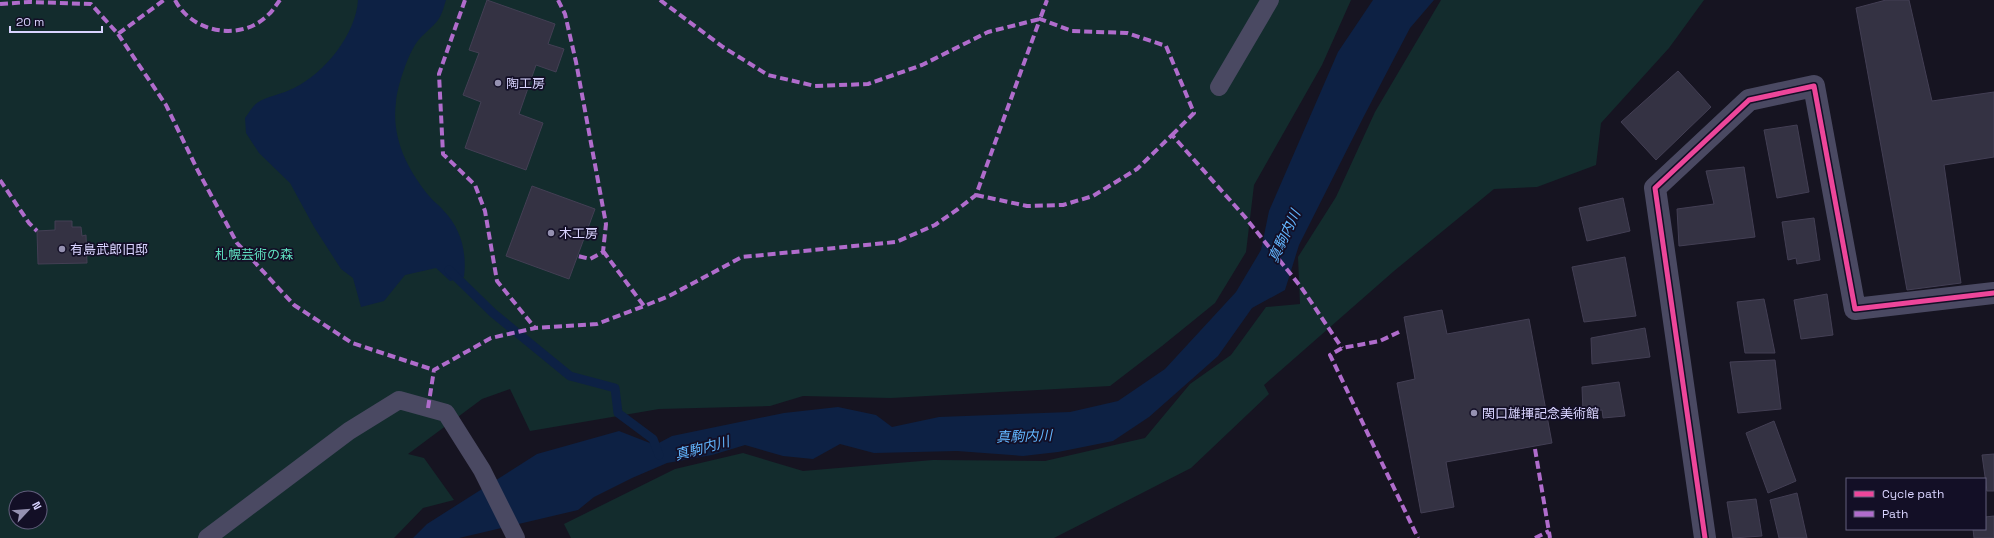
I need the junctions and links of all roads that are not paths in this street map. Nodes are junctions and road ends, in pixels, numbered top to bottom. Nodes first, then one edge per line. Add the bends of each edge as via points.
1 (1270, 0) edge
2 (1219, 87) dead end
3 (1994, 293) edge
4 (207, 538) edge
5 (516, 538) edge
6 (1706, 538) edge

1 - 2 lane
3 - 6 street via 1855,309 1814,86 1749,100 1655,188
4 - 5 lane via 349,431 399,400 446,413 482,470

